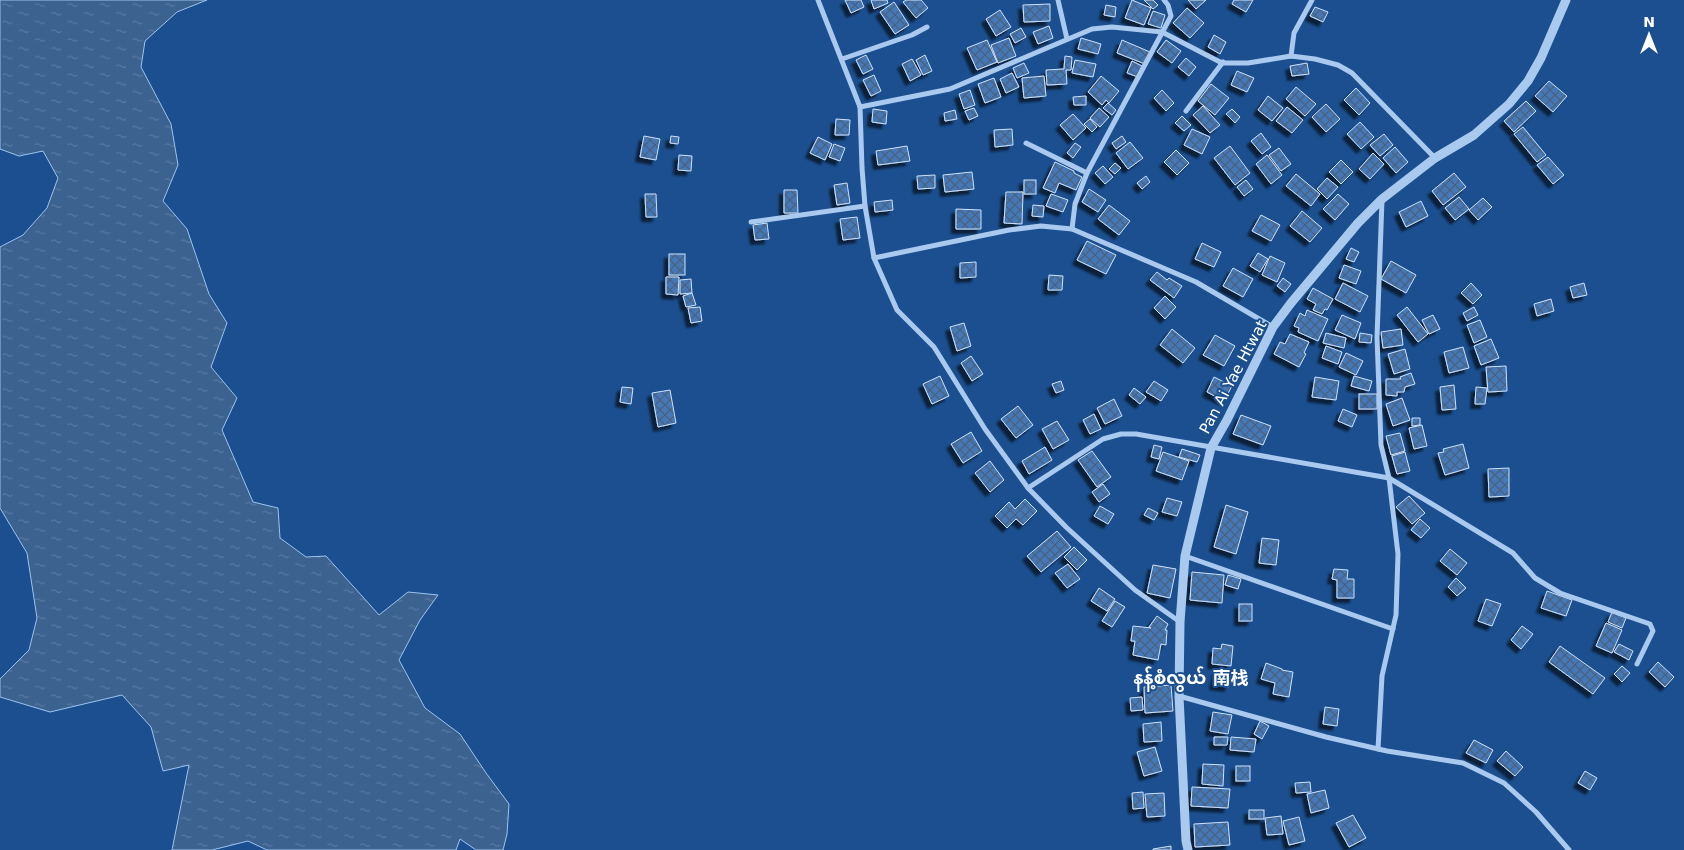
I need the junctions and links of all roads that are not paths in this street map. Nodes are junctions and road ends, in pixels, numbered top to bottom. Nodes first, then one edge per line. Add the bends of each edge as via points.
1 (818, 0) edge
2 (1058, 0) edge
3 (1164, 0) edge
4 (1312, 0) edge
5 (1566, 0) edge
6 (927, 28) dead end
7 (1162, 32) junction
8 (1067, 39) junction
9 (1291, 56) junction
10 (842, 59) junction
11 (1223, 62) junction
12 (860, 107) junction
13 (1186, 111) dead end
14 (1026, 143) dead end
15 (1435, 158) junction
16 (1087, 173) junction
17 (1382, 199) junction
18 (865, 206) junction
19 (751, 222) dead end
20 (1072, 229) junction
21 (874, 258) junction
22 (1273, 327) junction
23 (1211, 448) junction
24 (1389, 478) junction
25 (1028, 488) junction
26 (1184, 556) junction
27 (1180, 622) junction
28 (1393, 629) junction
29 (1637, 664) dead end
30 (1179, 696) junction
31 (1378, 749) junction
32 (1188, 850) edge
33 (1569, 850) edge

1 - 10 street
2 - 8 street
3 - 7 street via 1171,16
4 - 9 street via 1294,33
5 - 15 street, Pan Ai Yae Htwat via 1542,58 1528,81 1474,135
6 - 10 street
7 - 8 street via 1105,28 1092,29
7 - 11 street
7 - 16 street
8 - 12 street via 950,89
9 - 11 street via 1248,63
9 - 15 street via 1338,65 1352,73
10 - 12 street
11 - 13 street
12 - 18 street
14 - 16 street
15 - 17 street, Pan Ai Yae Htwat
16 - 20 street via 1075,204
17 - 22 street, Pan Ai Yae Htwat via 1358,223
17 - 24 street via 1377,337 1380,445
18 - 19 street
18 - 21 street
20 - 21 street via 1041,226 1009,230
20 - 22 street via 1196,282
21 - 25 street via 897,310 934,346 985,429
22 - 23 street, Pan Ai Yae Htwat
23 - 24 street
23 - 25 street via 1121,434 1104,439
23 - 26 street, Pan Ai Yae Htwat
24 - 28 street via 1398,554
24 - 29 street via 1514,553 1535,578 1560,592 1650,624 1653,631
25 - 27 street via 1135,590
26 - 27 street, Pan Ai Yae Htwat
26 - 28 street
27 - 30 street, Pan Ai Yae Htwat
28 - 31 street via 1382,676
30 - 31 street
30 - 32 street, Pan Ai Yae Htwat
31 - 33 street via 1463,763 1504,782

